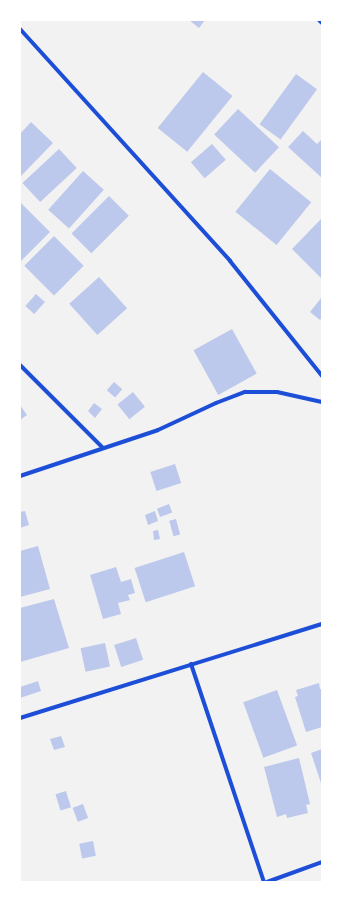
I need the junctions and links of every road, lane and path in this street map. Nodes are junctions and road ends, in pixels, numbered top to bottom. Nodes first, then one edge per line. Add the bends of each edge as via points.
1 (319, 20) edge
2 (322, 23) edge
3 (20, 29) edge
4 (20, 365) edge
5 (322, 376) edge
6 (322, 402) edge
7 (102, 447) junction
8 (20, 476) edge
9 (322, 624) edge
10 (190, 664) junction
11 (20, 718) edge
12 (322, 862) edge
13 (265, 882) edge

1 - 2 street
3 - 5 street via 230,261
4 - 7 street
6 - 7 street via 277,392 245,392 158,430
7 - 8 street
9 - 10 street
10 - 11 street
10 - 13 street
12 - 13 street

